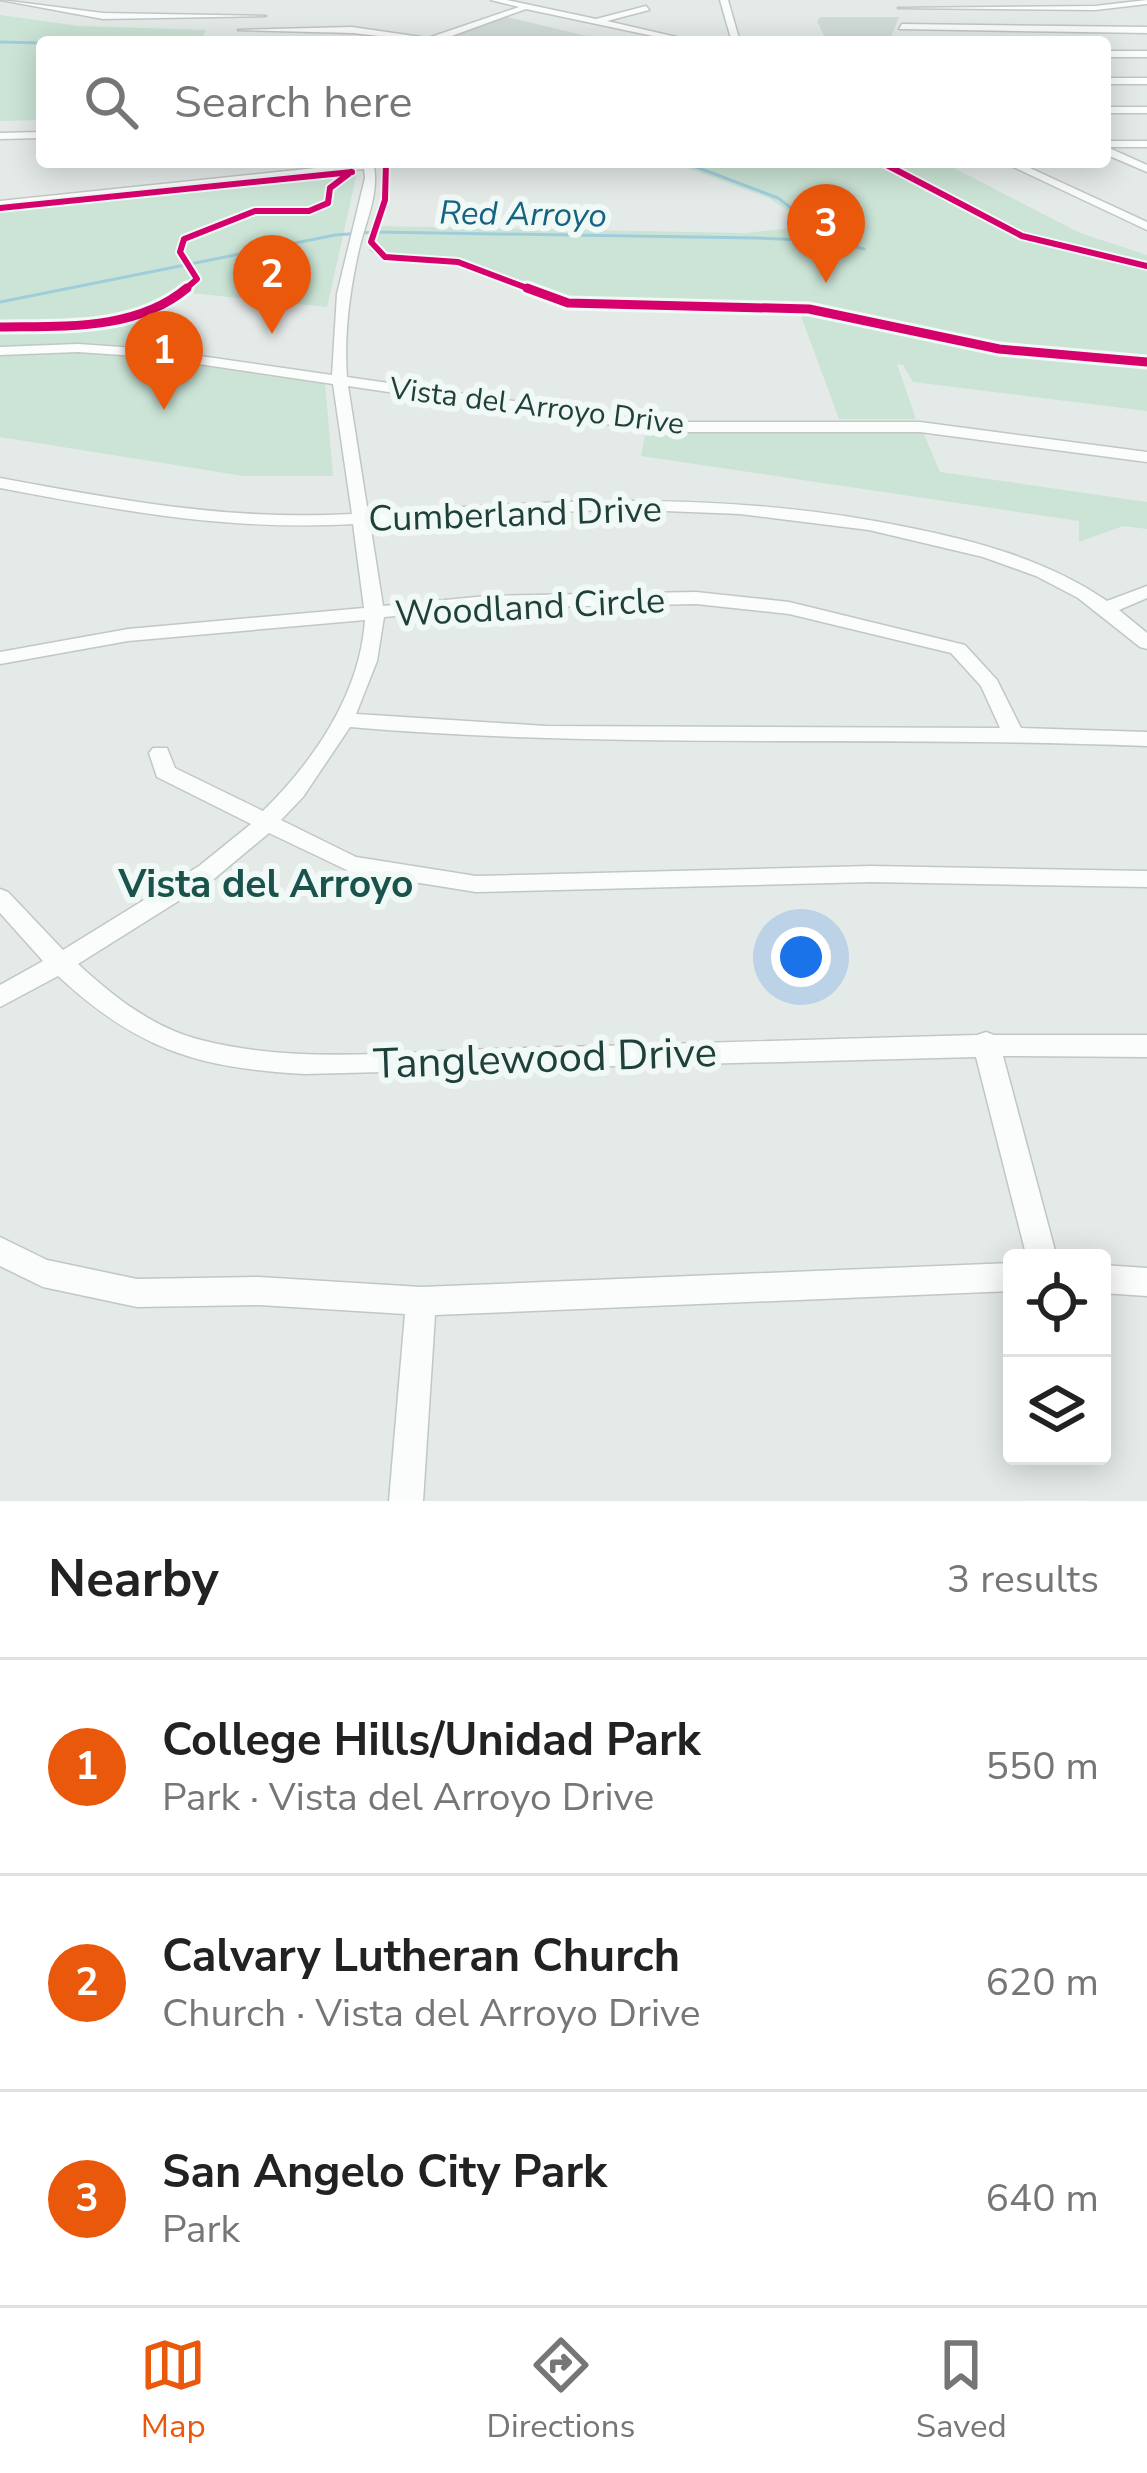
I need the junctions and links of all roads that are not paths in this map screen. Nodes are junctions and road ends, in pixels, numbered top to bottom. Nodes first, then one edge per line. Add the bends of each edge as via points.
1 (495, 0) edge
2 (554, 0) edge
3 (724, 0) edge
4 (4, 1) edge
5 (1147, 2) edge
6 (271, 4) dead end
7 (899, 4) edge
8 (529, 7) junction
9 (646, 8) dead end
10 (262, 16) junction
11 (593, 22) junction
12 (233, 30) dead end
13 (255, 30) junction
14 (1147, 30) edge
15 (389, 36) edge
16 (444, 36) edge
17 (664, 36) edge
18 (734, 36) edge
19 (1111, 54) edge
20 (1147, 54) edge
21 (1111, 81) edge
22 (1147, 81) edge
23 (1111, 110) edge
24 (1147, 110) edge
25 (36, 135) edge
26 (0, 136) edge
27 (1147, 144) edge
28 (1111, 147) edge
29 (1111, 150) edge
30 (157, 168) edge
31 (327, 168) edge
32 (370, 168) edge
33 (1021, 168) edge
34 (1147, 169) edge
35 (158, 184) junction
36 (0, 204) edge
37 (1147, 226) edge
38 (0, 351) edge
39 (339, 380) junction
40 (1147, 458) edge
41 (0, 483) edge
42 (360, 519) junction
43 (1147, 591) edge
44 (1107, 608) junction
45 (375, 614) junction
46 (1147, 643) edge
47 (0, 658) edge
48 (346, 721) junction
49 (1012, 731) junction
50 (1147, 739) edge
51 (160, 753) dead end
52 (266, 824) junction
53 (1147, 879) edge
54 (0, 898) edge
55 (59, 962) junction
56 (0, 997) edge
57 (986, 1043) junction
58 (1147, 1046) edge
59 (1040, 1249) edge
60 (0, 1251) edge
61 (1003, 1276) edge
62 (1111, 1280) edge
63 (1147, 1282) edge
64 (421, 1301) junction
65 (406, 1501) edge

1 - 8 street
2 - 8 street
3 - 18 street
4 - 10 street via 104,16
5 - 7 street
6 - 10 street
7 - 14 street via 899,32
8 - 11 street
8 - 16 street
9 - 11 street
10 - 13 street
11 - 17 street
12 - 13 street
13 - 15 street
19 - 20 street
21 - 22 street
23 - 24 street
25 - 26 street
27 - 28 street
29 - 34 street
30 - 35 street
31 - 35 street
32 - 39 street via 338,344
33 - 37 street
35 - 36 street
38 - 39 street, Vista del Arroyo Drive via 115,349
39 - 40 street, Vista del Arroyo Drive via 660,427 940,429
39 - 42 street
41 - 42 street, Cumberland Drive via 204,518
42 - 44 street, Cumberland Drive via 639,505 808,519 984,551
42 - 45 street
43 - 44 street
44 - 46 street, Cumberland Drive
45 - 47 street, Woodland Circle via 128,634
45 - 48 street via 368,663
45 - 49 street, Woodland Circle via 603,598 789,608 958,649 990,684
48 - 49 street via 507,734
48 - 52 street
49 - 50 street
51 - 52 street via 165,772
52 - 53 street via 351,864 476,884 827,874
52 - 55 street via 172,898
54 - 55 street, Tanglewood Drive
55 - 56 street
55 - 57 street, Tanglewood Drive via 120,1015 199,1051 326,1063
57 - 58 street, Tanglewood Drive
57 - 59 street
60 - 64 street via 43,1273 137,1293
61 - 64 street
62 - 63 street
64 - 65 street

